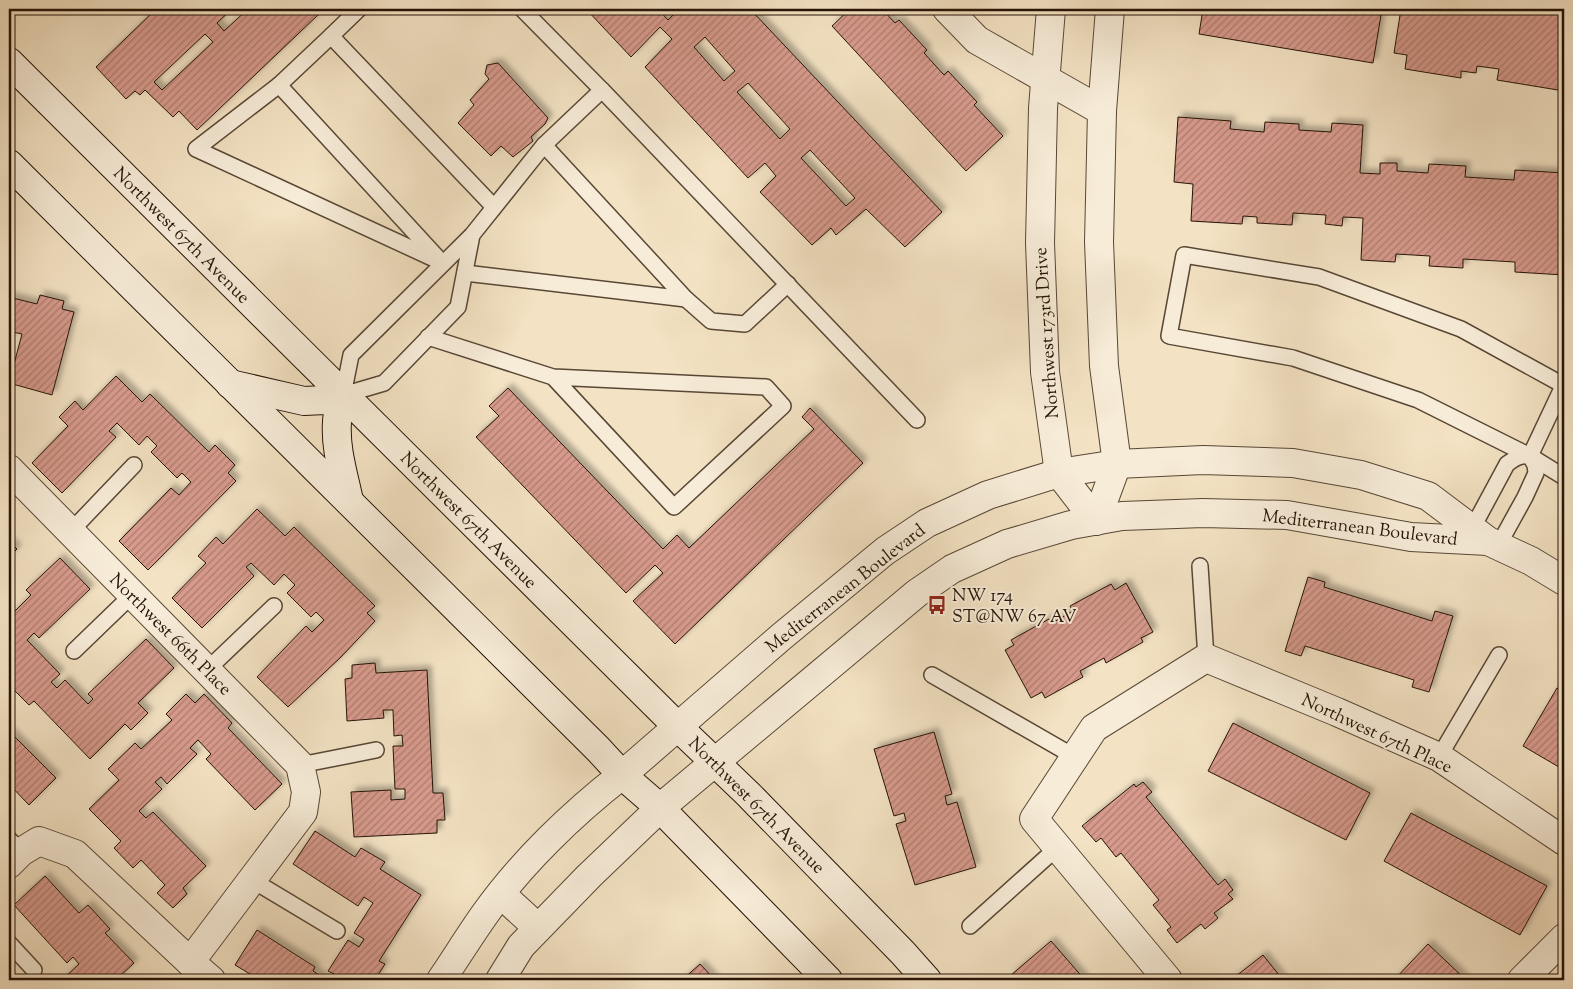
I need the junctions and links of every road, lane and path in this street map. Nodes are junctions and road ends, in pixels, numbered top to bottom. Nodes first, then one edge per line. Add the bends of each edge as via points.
1 (359, 9) edge
2 (522, 9) edge
3 (947, 9) edge
4 (1051, 9) edge
5 (1110, 9) edge
6 (331, 36) junction
7 (9, 62) edge
8 (1045, 79) junction
9 (278, 85) junction
10 (602, 90) junction
11 (1102, 111) junction
12 (544, 145) junction
13 (9, 164) edge
14 (494, 207) junction
15 (472, 235) junction
16 (443, 263) junction
17 (464, 273) junction
18 (788, 284) junction
19 (686, 299) junction
20 (428, 338) junction
21 (553, 377) junction
22 (230, 384) junction
23 (1564, 384) edge
24 (343, 395) junction
25 (916, 420) dead end
26 (1530, 456) junction
27 (1117, 464) junction
28 (134, 465) dead end
29 (9, 469) edge
30 (1059, 473) junction
31 (1564, 477) edge
32 (349, 501) junction
33 (1096, 521) junction
34 (70, 532) junction
35 (1486, 539) junction
36 (1200, 566) dead end
37 (1564, 581) edge
38 (132, 595) junction
39 (274, 606) dead end
40 (74, 651) dead end
41 (1499, 655) dead end
42 (1206, 658) junction
43 (206, 670) junction
44 (932, 674) dead end
45 (678, 727) junction
46 (376, 750) dead end
47 (1075, 757) junction
48 (1439, 757) junction
49 (716, 763) junction
50 (300, 765) junction
51 (622, 775) junction
52 (660, 808) junction
53 (1564, 841) edge
54 (1058, 847) junction
55 (13, 852) edge
56 (252, 880) junction
57 (501, 894) junction
58 (970, 926) dead end
59 (538, 928) junction
60 (337, 931) dead end
61 (1564, 938) edge
62 (9, 943) edge
63 (190, 962) junction
64 (34, 970) dead end
65 (212, 980) edge
66 (441, 980) edge
67 (500, 980) edge
68 (828, 980) edge
69 (927, 980) edge
70 (1168, 980) edge
71 (1522, 980) edge

1 - 6 lane
2 - 10 lane
3 - 8 street via 977,40
4 - 8 street, Northwest 173rd Drive
5 - 11 street
6 - 9 lane
6 - 14 lane
7 - 24 street, Northwest 67th Avenue
8 - 11 street
8 - 30 street, Northwest 173rd Drive via 1040,243 1045,372
9 - 16 lane
9 - 16 lane via 196,149
10 - 12 lane
10 - 18 lane
11 - 27 street via 1099,242 1103,347
12 - 14 lane
12 - 19 lane
13 - 22 street
14 - 15 lane
15 - 16 lane
15 - 17 lane
16 - 24 lane via 350,355
17 - 19 lane
17 - 20 lane via 458,307
18 - 19 lane via 745,324 712,321
18 - 25 lane
20 - 21 lane
20 - 24 lane via 384,383
21 - 21 lane via 766,386 783,406 674,508
22 - 24 street via 304,401
22 - 32 street
23 - 26 lane
23 - 26 lane via 1461,329 1319,277 1184,255 1169,336 1293,358 1418,400
24 - 32 street via 337,437
24 - 45 street, Northwest 67th Avenue
26 - 31 lane
26 - 35 lane via 1536,473
26 - 35 lane via 1521,455 1507,464
27 - 30 street, Mediterranean Boulevard
27 - 33 street
27 - 35 street, Mediterranean Boulevard via 1203,460 1293,463 1361,475 1428,496
28 - 34 lane
29 - 34 street, Northwest 66th Place
30 - 33 street, Northwest 173rd Drive
30 - 45 street, Mediterranean Boulevard via 988,495 926,523 886,551 781,637
32 - 51 street
33 - 35 street, Mediterranean Boulevard via 1122,516 1203,513 1287,515 1411,537
33 - 49 street, Mediterranean Boulevard via 1007,544 952,569 917,593
34 - 38 street, Northwest 66th Place
35 - 37 street
36 - 42 lane
38 - 40 lane
38 - 43 street, Northwest 66th Place
39 - 43 lane
41 - 48 lane
42 - 47 street via 1094,728
42 - 48 street, Northwest 67th Place
43 - 50 street, Northwest 66th Place
44 - 47 lane
45 - 49 street, Northwest 67th Avenue
45 - 51 street, Mediterranean Boulevard
46 - 50 lane
47 - 54 street via 1034,819
48 - 53 street, Northwest 67th Place
49 - 52 street, Mediterranean Boulevard
49 - 69 street, Northwest 67th Avenue
50 - 56 street via 306,792 303,812
51 - 52 street
51 - 57 street, Mediterranean Boulevard via 530,859
52 - 59 street, Mediterranean Boulevard
52 - 68 street
54 - 58 lane
54 - 70 street
55 - 63 street via 39,841 75,854
56 - 60 lane
56 - 63 street
57 - 59 street
57 - 66 street, Mediterranean Boulevard
59 - 67 street, Mediterranean Boulevard via 521,946
61 - 71 street
62 - 64 lane
63 - 65 street

